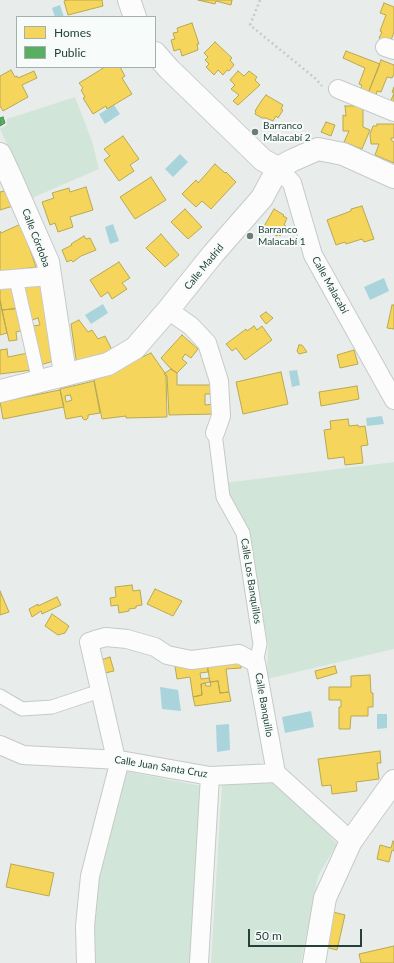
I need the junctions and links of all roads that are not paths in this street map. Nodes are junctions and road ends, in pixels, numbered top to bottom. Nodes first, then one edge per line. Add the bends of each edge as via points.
1 (129, 0) edge
2 (135, 16) edge
3 (156, 54) edge
4 (338, 89) road end
5 (394, 112) edge
6 (0, 154) edge
7 (278, 168) junction
8 (394, 175) edge
9 (6, 182) edge
10 (50, 276) junction
11 (8, 279) edge
12 (168, 310) junction
13 (65, 374) junction
14 (39, 381) junction
15 (0, 391) edge
16 (394, 400) edge
17 (215, 433) joint
18 (256, 663) junction
19 (100, 691) junction
20 (0, 696) edge
21 (0, 745) edge
22 (118, 759) junction
23 (276, 773) junction
24 (210, 776) junction
25 (394, 781) edge
26 (351, 841) junction
27 (86, 963) edge
28 (199, 963) edge
29 (314, 963) edge

1 - 2 street
3 - 7 street, Calle Malacabí via 263,160
4 - 5 street
6 - 9 street, Calle Córdoba
7 - 8 street via 318,150 343,154
7 - 12 street, Calle Madrid via 262,198
7 - 16 street, Calle Malacabí via 292,183 313,255
9 - 10 street, Calle Córdoba via 48,262
10 - 11 street
10 - 13 street, Calle Córdoba
11 - 14 street
12 - 13 street, Calle Madrid via 135,348 108,364
12 - 17 street, Calle Los Banquillos via 191,326 207,343 219,381 221,416
13 - 14 street, Calle Madrid
14 - 15 street, Calle Madrid
17 - 18 street, Calle Los Banquillos via 223,497 243,533 260,644
18 - 19 street, Calle Banquillo via 239,654 191,660 167,655 154,647 127,639 106,637 89,642
18 - 23 street, Calle Banquillo
19 - 20 street via 52,707 22,709
19 - 22 street
21 - 22 street, Calle Juan Santa Cruz via 23,755
22 - 24 street, Calle Juan Santa Cruz
22 - 27 street via 90,876 85,926
23 - 24 street, Calle Juan Santa Cruz
23 - 26 street
24 - 28 street
25 - 26 street
26 - 29 street via 325,898

